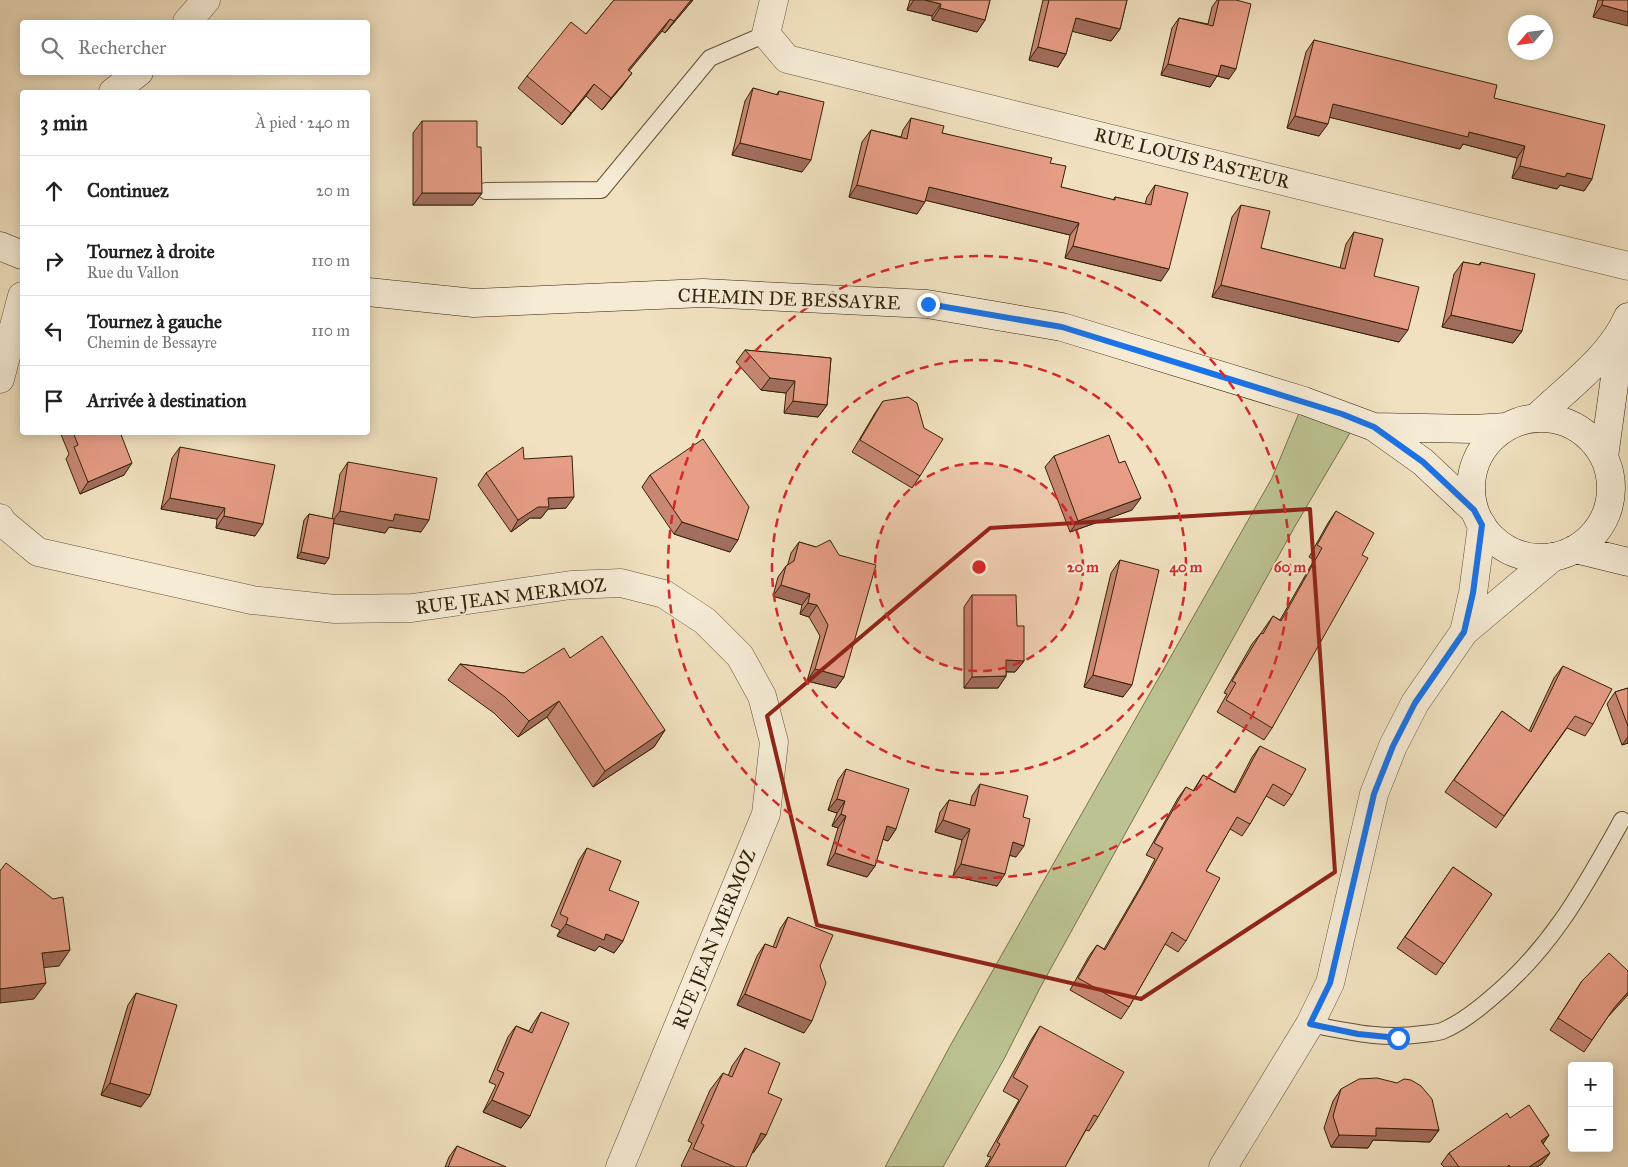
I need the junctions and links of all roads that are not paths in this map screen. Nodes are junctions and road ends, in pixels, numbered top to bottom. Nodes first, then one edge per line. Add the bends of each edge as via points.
1 (206, 0) edge
2 (774, 0) edge
3 (190, 20) edge
4 (766, 34) junction
5 (135, 75) edge
6 (116, 90) edge
7 (486, 191) dead end
8 (0, 246) edge
9 (20, 254) edge
10 (1628, 266) edge
11 (370, 292) edge
12 (20, 304) edge
13 (1624, 326) edge
14 (0, 380) edge
15 (1536, 418) junction
16 (1374, 427) junction
17 (1506, 427) junction
18 (1604, 457) junction
19 (1619, 494) edge
20 (0, 518) edge
21 (1478, 518) junction
22 (1564, 553) junction
23 (1628, 562) edge
24 (1464, 632) junction
25 (1622, 820) dead end
26 (1310, 1024) junction
27 (620, 1167) edge
28 (1223, 1167) edge

1 - 3 street
2 - 4 street
4 - 7 lane via 710,58 601,190
4 - 10 street, RUE LOUIS PASTEUR via 787,59
5 - 6 street
8 - 9 street
11 - 16 street, CHEMIN DE BESSAYRE via 474,303 703,293 928,304 1062,327 1304,401
12 - 14 street
13 - 15 street via 1582,376
13 - 18 street
15 - 17 street via 1520,420
15 - 18 street via 1576,427 1592,440
16 - 17 street, CHEMIN DE BESSAYRE
16 - 21 street, CHEMIN DE BESSAYRE via 1423,462
17 - 21 street via 1487,442 1475,463 1471,486
18 - 19 street
19 - 22 street via 1590,538
20 - 27 street, RUE JEAN MERMOZ via 38,552 252,600 335,609 412,608 571,585 621,583 664,594 705,620 740,656 762,696 774,742 766,814
21 - 22 street via 1495,541 1513,552 1533,557
21 - 24 street via 1473,593
22 - 23 street
22 - 24 street
24 - 26 street via 1415,703 1374,794 1330,983
25 - 26 lane via 1551,938 1513,980 1476,1011 1442,1031 1398,1038
26 - 28 street

